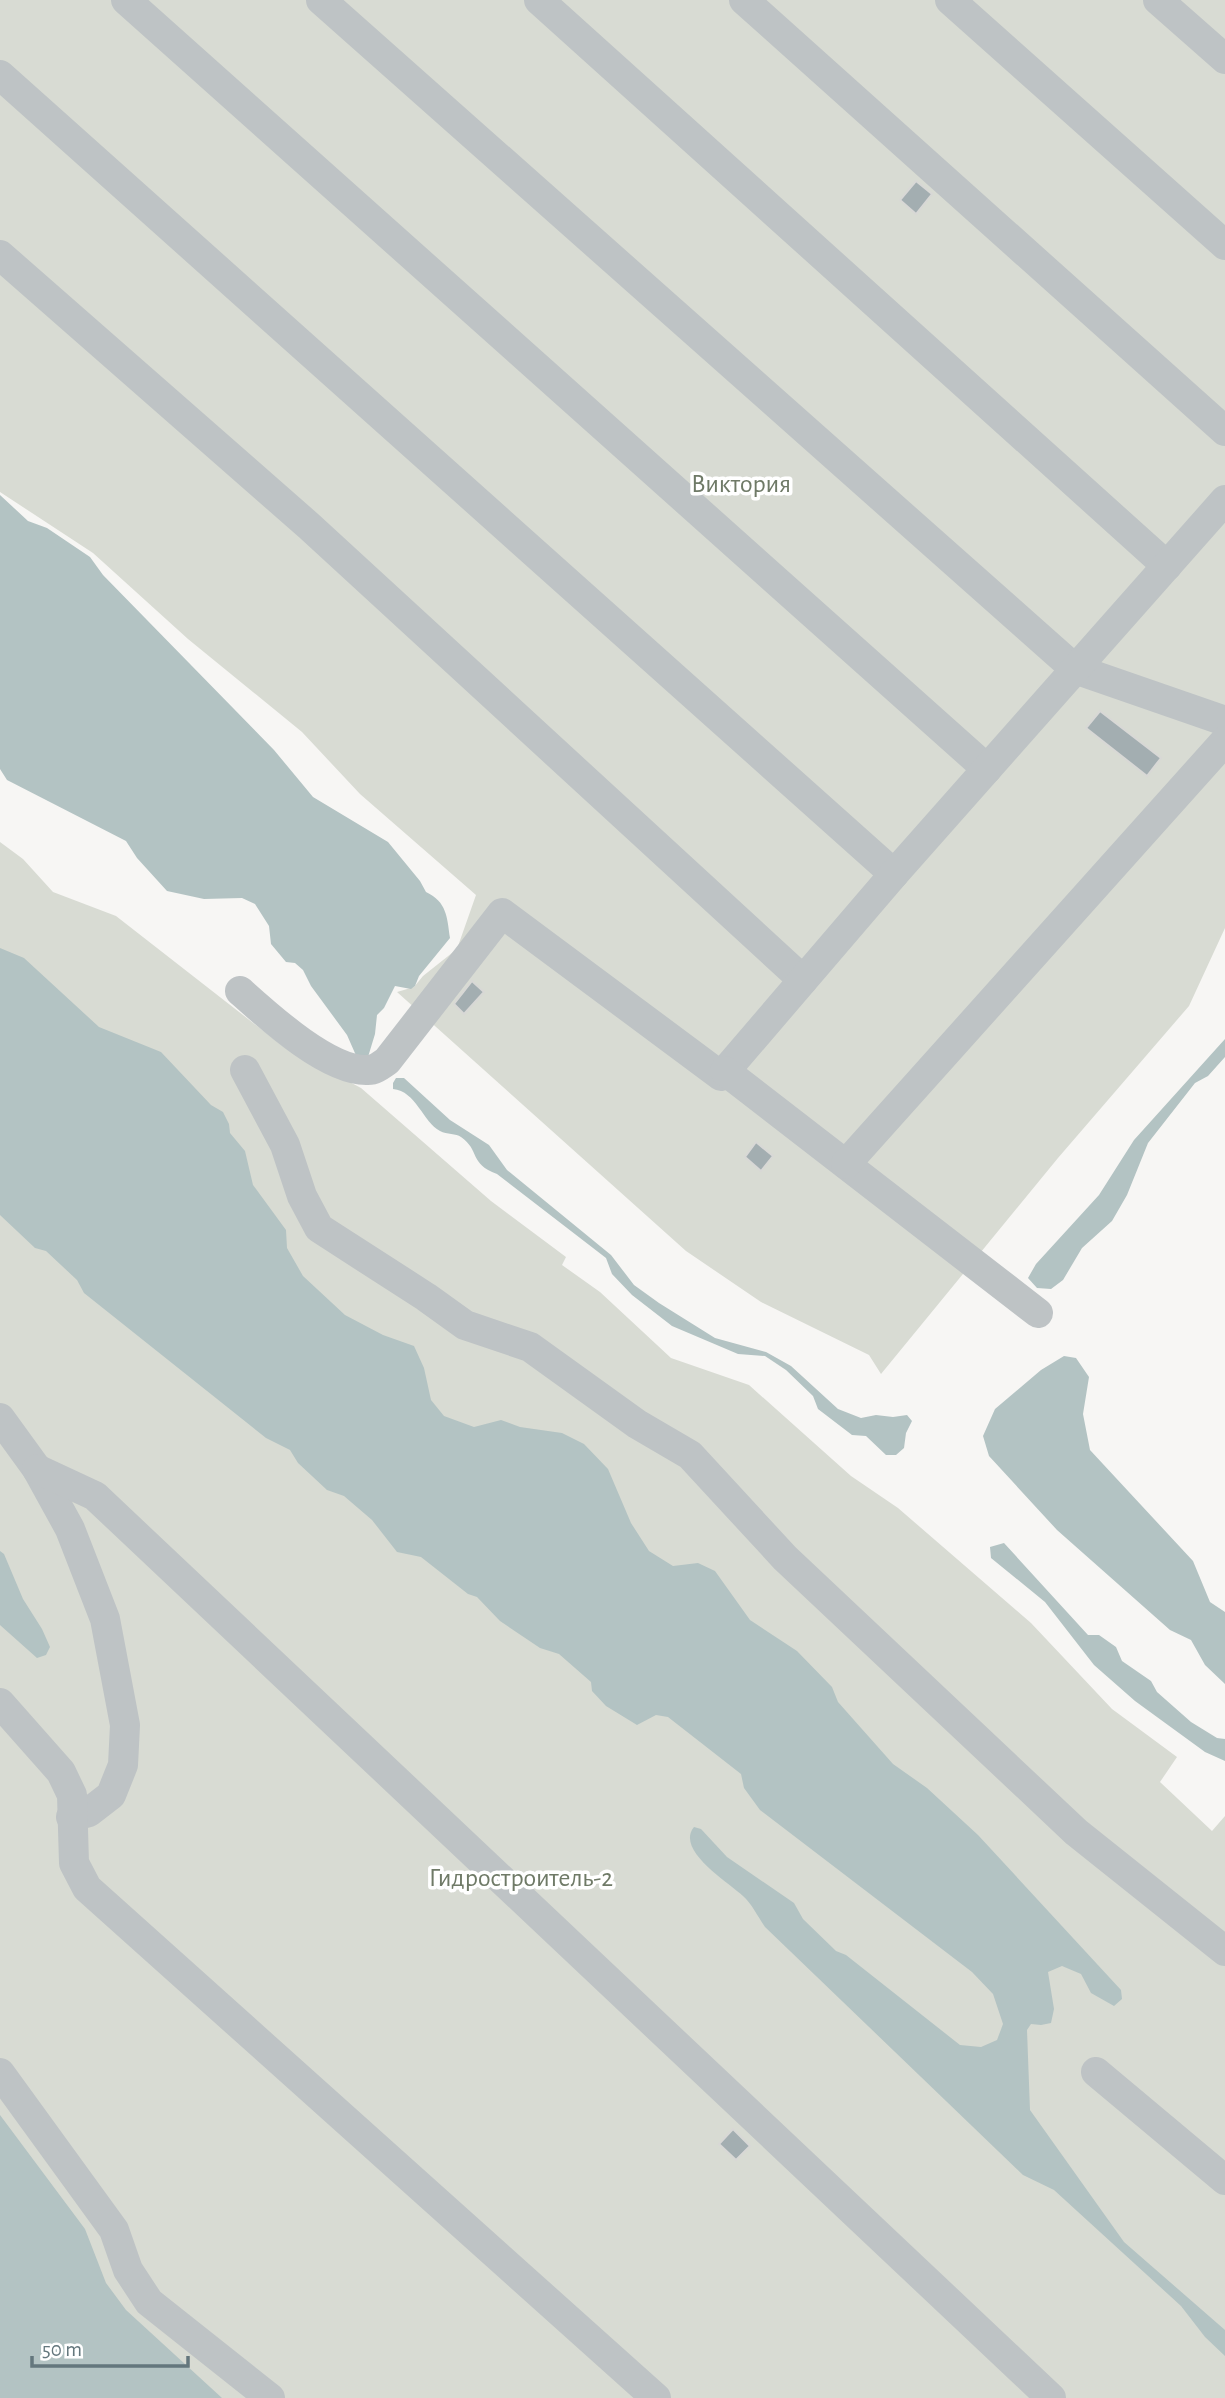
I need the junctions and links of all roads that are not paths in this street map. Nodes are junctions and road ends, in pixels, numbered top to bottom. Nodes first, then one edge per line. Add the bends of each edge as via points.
1 (126, 0) edge
2 (321, 0) edge
3 (539, 0) edge
4 (744, 0) edge
5 (950, 0) edge
6 (1158, 0) edge
7 (1225, 59) edge
8 (0, 75) edge
9 (1225, 245) edge
10 (0, 255) edge
11 (1225, 431) edge
12 (1225, 500) edge
13 (1167, 566) junction
14 (1075, 669) junction
15 (1225, 721) edge
16 (1225, 741) edge
17 (987, 769) junction
18 (894, 874) junction
19 (803, 980) junction
20 (240, 991) dead end
21 (245, 1070) dead end
22 (725, 1071) junction
23 (846, 1164) junction
24 (1038, 1313) dead end
25 (0, 1418) edge
26 (37, 1469) junction
27 (0, 1703) edge
28 (71, 1817) junction
29 (1225, 1951) edge
30 (1096, 2072) dead end
31 (0, 2073) edge
32 (1225, 2180) edge
33 (270, 2398) edge
34 (656, 2398) edge
35 (1051, 2398) edge

1 - 17 lane
2 - 14 lane
3 - 13 lane
4 - 11 lane
5 - 9 lane
6 - 7 lane
8 - 18 lane
10 - 19 lane via 309,526
12 - 13 lane
13 - 14 lane
14 - 15 lane
14 - 17 lane
16 - 23 lane
17 - 18 lane
18 - 19 lane
19 - 22 lane
20 - 22 lane via 287,1033 348,1069 371,1070 387,1061 502,914 721,1076
21 - 29 lane via 285,1145 319,1228 465,1325 530,1347 637,1424 690,1455 785,1559 1076,1832
22 - 23 lane
23 - 24 lane
25 - 26 lane
26 - 28 lane via 70,1529 105,1619 125,1726 123,1765 111,1795 89,1812
26 - 35 lane via 95,1496
27 - 28 lane via 61,1772 72,1795
28 - 34 lane via 74,1863 87,1888
30 - 32 lane
31 - 33 lane via 114,2230 128,2270 149,2302

